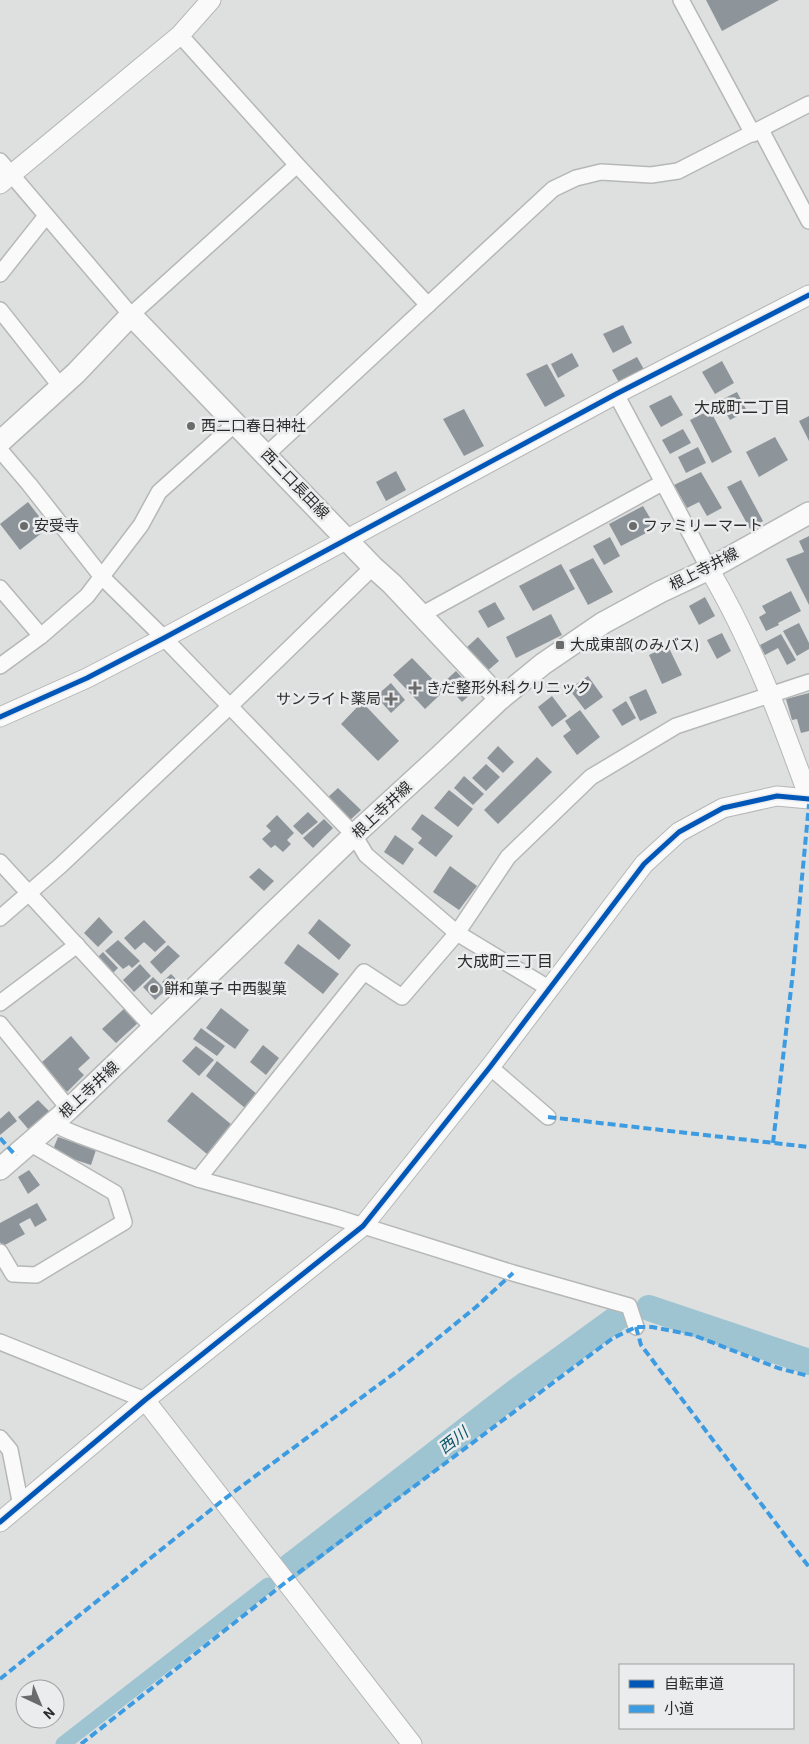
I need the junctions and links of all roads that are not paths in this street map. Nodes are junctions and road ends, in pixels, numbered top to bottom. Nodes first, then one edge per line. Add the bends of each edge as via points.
1 (211, 0) edge
2 (681, 0) edge
3 (180, 35) junction
4 (809, 104) edge
5 (757, 132) junction
6 (297, 164) junction
7 (4, 173) edge
8 (46, 216) junction
9 (809, 221) edge
10 (0, 274) edge
11 (809, 295) edge
12 (428, 305) junction
13 (0, 310) edge
14 (131, 315) junction
15 (61, 387) junction
16 (616, 394) junction
17 (236, 423) junction
18 (0, 442) edge
19 (0, 450) edge
20 (266, 455) junction
21 (662, 483) junction
22 (809, 513) edge
23 (347, 538) junction
24 (373, 567) junction
25 (709, 569) junction
26 (102, 577) junction
27 (0, 588) edge
28 (421, 615) junction
29 (41, 636) junction
30 (164, 638) junction
31 (0, 666) edge
32 (809, 682) edge
33 (770, 696) junction
34 (500, 699) junction
35 (229, 707) junction
36 (0, 717) edge
37 (809, 799) edge
38 (354, 835) junction
39 (0, 862) edge
40 (29, 894) junction
41 (0, 918) edge
42 (457, 933) junction
43 (77, 945) junction
44 (550, 989) junction
45 (0, 1003) edge
46 (0, 1024) edge
47 (153, 1028) junction
48 (490, 1067) junction
49 (62, 1116) junction
50 (548, 1117) dead end
51 (31, 1144) junction
52 (0, 1169) edge
53 (198, 1179) junction
54 (363, 1226) junction
55 (0, 1252) edge
56 (4, 1270) edge
57 (636, 1327) dead end
58 (0, 1342) edge
59 (146, 1400) junction
60 (0, 1438) edge
61 (21, 1506) junction
62 (0, 1522) edge
63 (412, 1744) edge

1 - 3 street
2 - 5 street
3 - 6 street
3 - 7 street
4 - 5 street
5 - 9 street
5 - 12 street via 678,171 651,175 601,172 576,178 553,189
6 - 12 street
6 - 14 street
7 - 8 street
8 - 10 street
8 - 14 street
11 - 16 street
12 - 20 street
13 - 15 street
14 - 15 main road
14 - 17 main road, 西二口長田線
15 - 18 main road
16 - 21 street
16 - 23 street
17 - 20 main road, 西二口長田線
17 - 26 street via 159,492 141,525
19 - 26 street
20 - 23 main road, 西二口長田線
21 - 25 street
21 - 28 street
22 - 25 main road, 根上寺井線
23 - 24 main road, 西二口長田線
23 - 30 street
24 - 28 main road, 西二口長田線
24 - 35 street
25 - 33 street via 731,607
25 - 34 main road, 根上寺井線 via 603,622
26 - 29 street via 87,596
26 - 30 street
27 - 29 street
28 - 34 main road, 西二口長田線
29 - 31 street
30 - 35 street
30 - 36 street via 87,678
32 - 33 street
33 - 37 street
33 - 42 street via 676,726 591,777 508,856
34 - 38 main road, 根上寺井線
35 - 38 street
35 - 40 street
37 - 44 street via 777,796 723,808 679,832 644,864
38 - 42 street via 366,855
38 - 47 main road, 根上寺井線
39 - 40 street
40 - 41 street
40 - 43 street
42 - 44 street
42 - 53 street via 402,997 364,972
43 - 45 street
43 - 47 street
44 - 48 street
46 - 49 street
47 - 49 main road, 根上寺井線
48 - 50 street
48 - 54 street
49 - 51 main road, 根上寺井線
49 - 53 street via 72,1132
51 - 52 main road, 根上寺井線
51 - 56 street via 115,1193 124,1222 36,1275 13,1274
53 - 54 street
54 - 57 street via 629,1306
54 - 59 street
55 - 56 street
58 - 59 street
59 - 61 street
59 - 63 street
60 - 61 street via 10,1450
61 - 62 street

